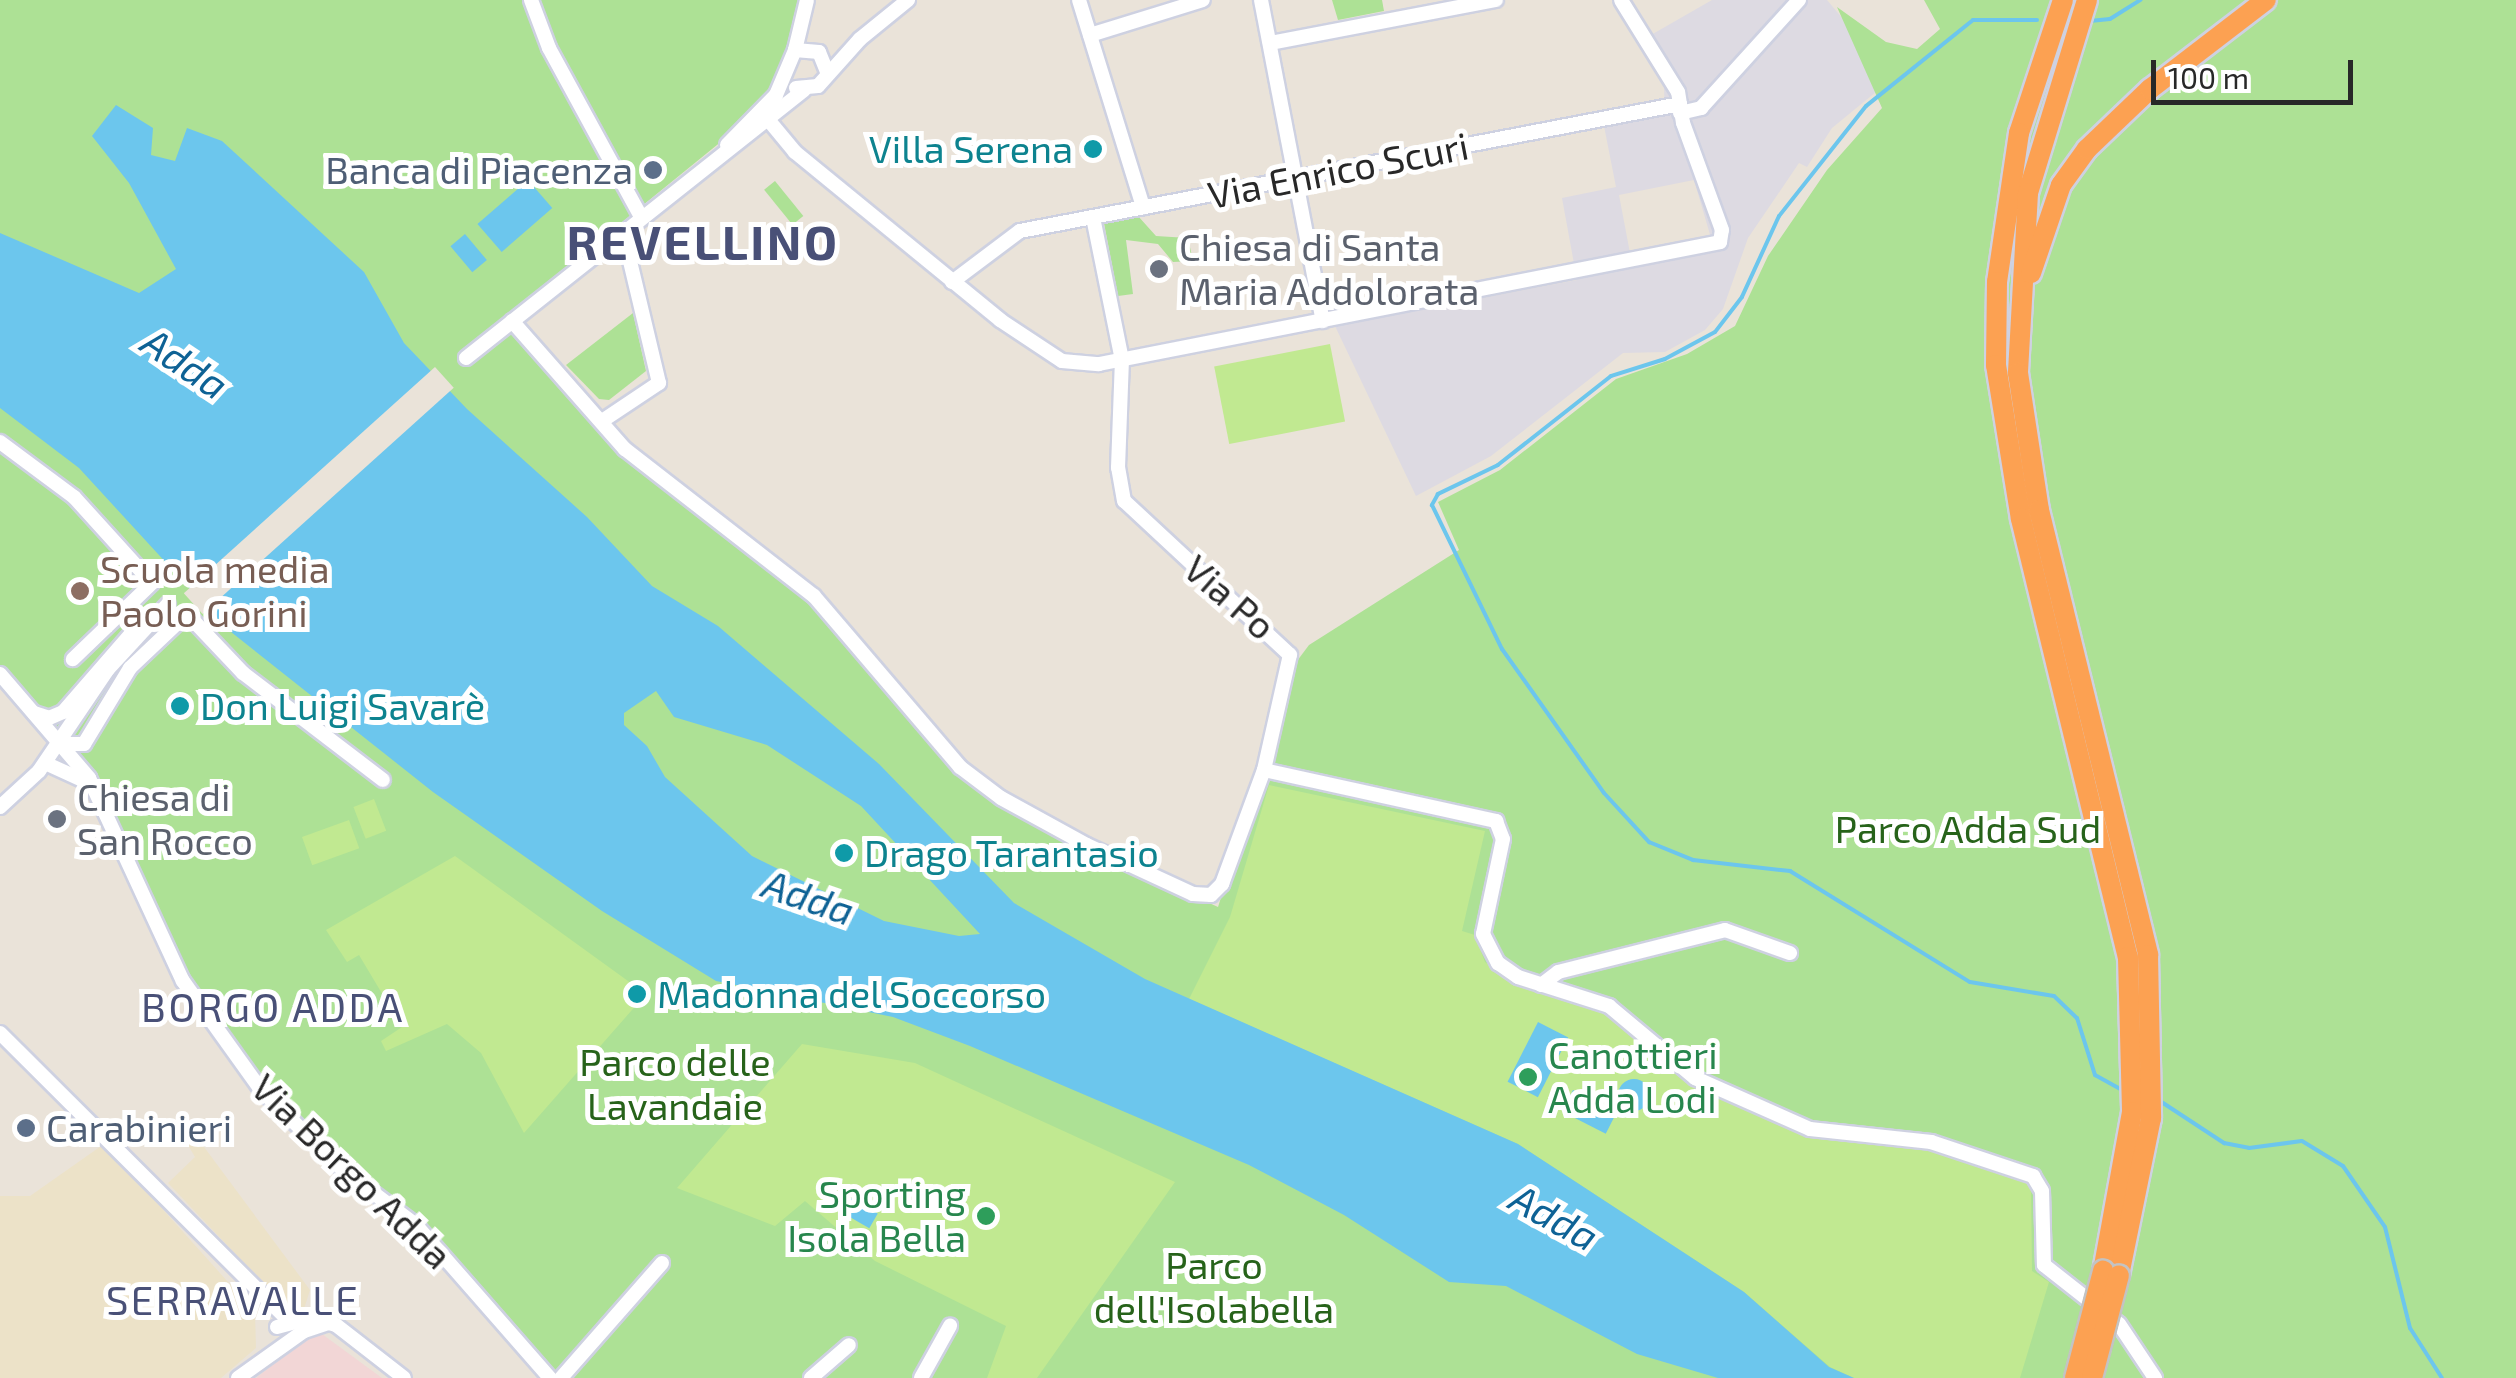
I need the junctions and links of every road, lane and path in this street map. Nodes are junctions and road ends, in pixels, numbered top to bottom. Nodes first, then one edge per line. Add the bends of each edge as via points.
1 (531, 0) edge
2 (807, 0) edge
3 (908, 0) edge
4 (1080, 0) edge
5 (1204, 0) edge
6 (1261, 0) edge
7 (1496, 0) edge
8 (1621, 0) edge
9 (1800, 0) edge
10 (2063, 0) edge
11 (2087, 0) edge
12 (2266, 0) edge
13 (1090, 35) junction
14 (860, 39) junction
15 (1270, 44) junction
16 (808, 50) junction
17 (784, 71) junction
18 (827, 72) junction
19 (804, 90) junction
20 (1680, 109) junction
21 (764, 115) junction
22 (1296, 178) junction
23 (1144, 207) junction
24 (641, 217) junction
25 (1093, 217) junction
26 (624, 232) junction
27 (952, 282) junction
28 (2018, 318) junction
29 (512, 321) junction
30 (1324, 321) junction
31 (466, 358) dead end
32 (1122, 360) junction
33 (605, 419) junction
34 (0, 442) edge
35 (168, 604) dead end
36 (144, 628) junction
37 (73, 659) dead end
38 (0, 674) edge
39 (29, 710) junction
40 (58, 744) junction
41 (45, 763) junction
42 (1264, 770) junction
43 (383, 780) dead end
44 (96, 790) junction
45 (0, 808) edge
46 (2134, 932) junction
47 (1790, 953) dead end
48 (1541, 985) junction
49 (0, 1033) edge
50 (662, 1263) dead end
51 (2111, 1273) junction
52 (330, 1323) junction
53 (283, 1326) junction
54 (950, 1326) dead end
55 (294, 1340) junction
56 (849, 1345) dead end
57 (260, 1364) junction
58 (238, 1378) edge
59 (404, 1378) edge
60 (550, 1378) edge
61 (561, 1378) edge
62 (811, 1378) edge
63 (922, 1378) edge
64 (2075, 1378) edge
65 (2092, 1378) edge
66 (2156, 1378) edge

1 - 24 street via 549,48
2 - 16 street
3 - 14 street
4 - 13 street
5 - 13 street
6 - 15 street
7 - 15 street
8 - 20 street
9 - 20 street via 1700,108
10 - 46 highway via 2019,133 1997,282 1996,365 2021,519
11 - 28 highway via 2028,193
12 - 28 highway via 2150,88 2087,149 2044,225
13 - 23 street
14 - 16 street
14 - 18 street
15 - 22 street
16 - 17 street
16 - 18 street
17 - 19 street
17 - 21 street
18 - 19 street via 818,86
19 - 21 street
20 - 22 street, Via Enrico Scuri
20 - 30 street via 1722,238 1712,246
21 - 24 street
21 - 27 street via 795,152
22 - 23 street, Via Enrico Scuri
22 - 30 street
23 - 25 street, Via Enrico Scuri
24 - 26 street
25 - 27 street, Via Enrico Scuri via 1013,234
25 - 32 street
26 - 29 street
26 - 33 street via 659,383
27 - 32 street via 1062,361
28 - 46 highway via 2018,374 2039,510
29 - 31 street
29 - 33 street
30 - 32 street
32 - 42 street, Via Po via 1118,468 1124,502 1290,655
33 - 42 street, Via Po via 625,449 814,596 922,730 981,784 1087,845 1206,896 1219,888
34 - 37 street via 74,497 152,582
35 - 36 street
36 - 39 street via 110,650 64,712 48,718
36 - 40 street
38 - 39 street, Via Borgo Adda
39 - 40 street, Via Borgo Adda
40 - 41 street
40 - 43 street via 84,744 148,650 187,614 243,673
40 - 44 street, Via Borgo Adda
41 - 44 street via 68,769
41 - 45 street
42 - 48 street via 1496,821 1502,838 1485,943 1506,970
44 - 60 street, Via Borgo Adda via 184,981 261,1090 343,1170 416,1224
46 - 51 highway via 2143,1097
47 - 48 street via 1725,930 1558,972
48 - 66 street via 1608,1006 1686,1073 1795,1124 1930,1142 2032,1176 2042,1191 2044,1265 2119,1324
49 - 53 street
50 - 61 street
51 - 64 highway, bridge
51 - 65 highway, bridge
52 - 53 street
52 - 55 street
52 - 59 street
53 - 55 street
53 - 57 street
54 - 63 street
55 - 57 street
56 - 62 street
57 - 58 street

